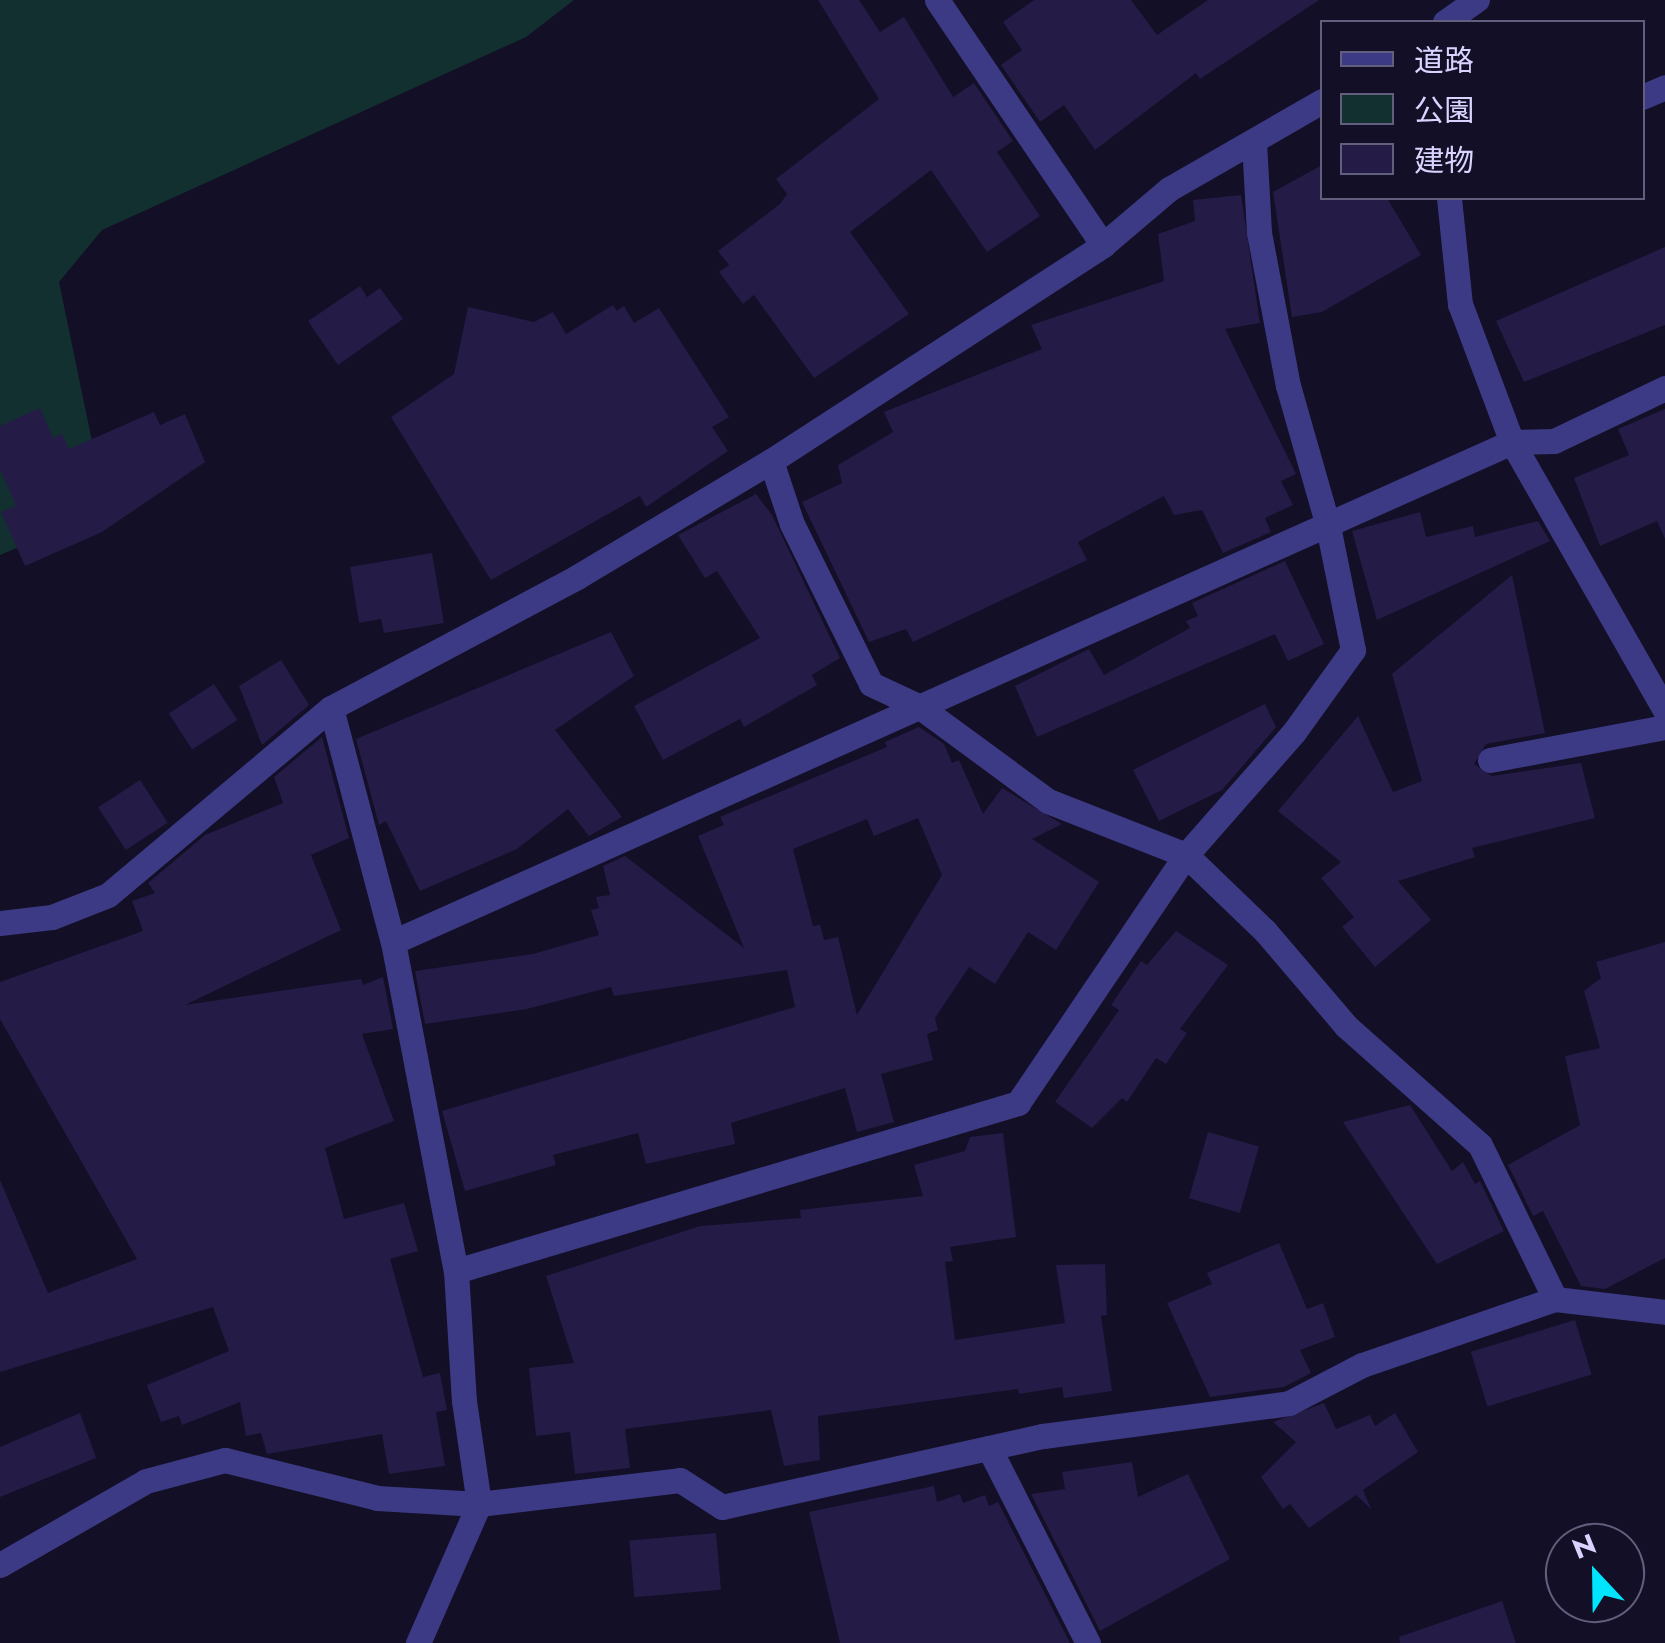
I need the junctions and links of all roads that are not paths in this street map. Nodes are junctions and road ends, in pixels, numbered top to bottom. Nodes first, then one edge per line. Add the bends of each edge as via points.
1 (937, 0) edge
2 (1477, 0) edge
3 (1446, 20) edge
4 (1320, 102) edge
5 (1254, 144) junction
6 (1449, 200) edge
7 (1103, 245) junction
8 (1665, 388) edge
9 (1512, 442) junction
10 (772, 462) junction
11 (1328, 526) junction
12 (920, 707) junction
13 (331, 708) junction
14 (1665, 710) edge
15 (1665, 727) edge
16 (1490, 760) dead end
17 (1186, 855) junction
18 (0, 923) edge
19 (393, 942) junction
20 (456, 1271) junction
21 (1555, 1299) junction
22 (1665, 1312) edge
23 (988, 1448) junction
24 (479, 1504) junction
25 (0, 1565) edge
26 (418, 1643) edge
27 (1088, 1643) edge

1 - 7 street
2 - 3 street
4 - 5 street
5 - 7 street via 1170,189
5 - 11 street via 1259,232 1288,386
6 - 9 street via 1460,304
7 - 10 street
8 - 9 street via 1554,441
9 - 11 street
9 - 14 street
10 - 12 street via 792,524 872,684
10 - 13 street via 577,577
11 - 12 street
11 - 17 street via 1353,650 1294,732
12 - 17 street via 1048,801
12 - 19 street
13 - 18 street via 108,895 52,916
13 - 19 street
15 - 16 street
17 - 20 street via 1018,1103
17 - 21 street via 1265,930 1346,1026 1480,1145
19 - 20 street
20 - 24 street
21 - 22 street
21 - 23 street via 1362,1365 1290,1403
23 - 24 street via 722,1507 680,1480
23 - 27 street
24 - 25 street via 378,1498 224,1460 146,1482
24 - 26 street

